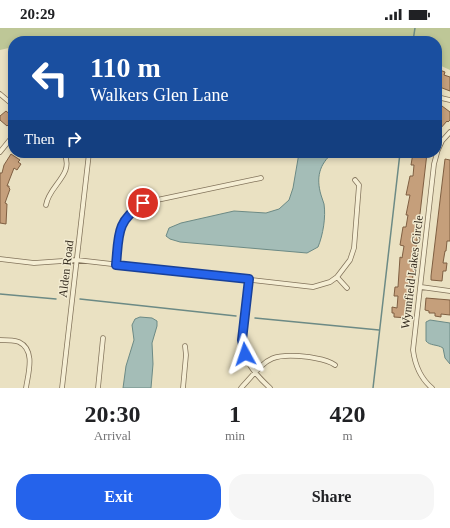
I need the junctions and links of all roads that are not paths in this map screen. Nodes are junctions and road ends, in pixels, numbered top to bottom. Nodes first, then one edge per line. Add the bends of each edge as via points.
1 (0, 94) edge
2 (8, 100) edge
3 (450, 132) edge
4 (8, 142) edge
5 (442, 142) edge
6 (0, 152) edge
7 (66, 158) edge
8 (88, 158) edge
9 (436, 158) edge
10 (261, 178) dead end
11 (356, 180) dead end
12 (46, 205) dead end
13 (0, 259) edge
14 (77, 260) junction
15 (116, 265) junction
16 (337, 277) junction
17 (249, 279) junction
18 (421, 287) junction
19 (347, 288) dead end
20 (450, 291) edge
21 (103, 338) dead end
22 (0, 340) edge
23 (184, 346) dead end
24 (335, 364) dead end
25 (255, 373) junction
26 (26, 388) edge
27 (62, 388) edge
28 (98, 388) edge
29 (183, 388) edge
30 (241, 388) edge
31 (270, 388) edge
32 (432, 388) edge

1 - 2 street
3 - 5 street, Wynnfield Lakes Circle
4 - 6 street
7 - 12 street via 66,170 47,199
8 - 14 street, Alden Road
9 - 18 street, Wynnfield Lakes Circle
10 - 15 street via 143,203 124,220 119,232
11 - 16 street via 360,185 354,248 350,260
13 - 14 street via 34,263
14 - 15 street
14 - 27 street, Alden Road
15 - 17 street
16 - 17 street via 313,287
16 - 19 street
17 - 25 street via 242,340 246,358
18 - 20 street
18 - 32 street, Wynnfield Lakes Circle via 413,350 419,372
21 - 28 street
22 - 26 street via 18,342 30,355
23 - 29 street via 186,355
24 - 25 street via 327,360 278,356 267,361
25 - 30 street
25 - 31 street

